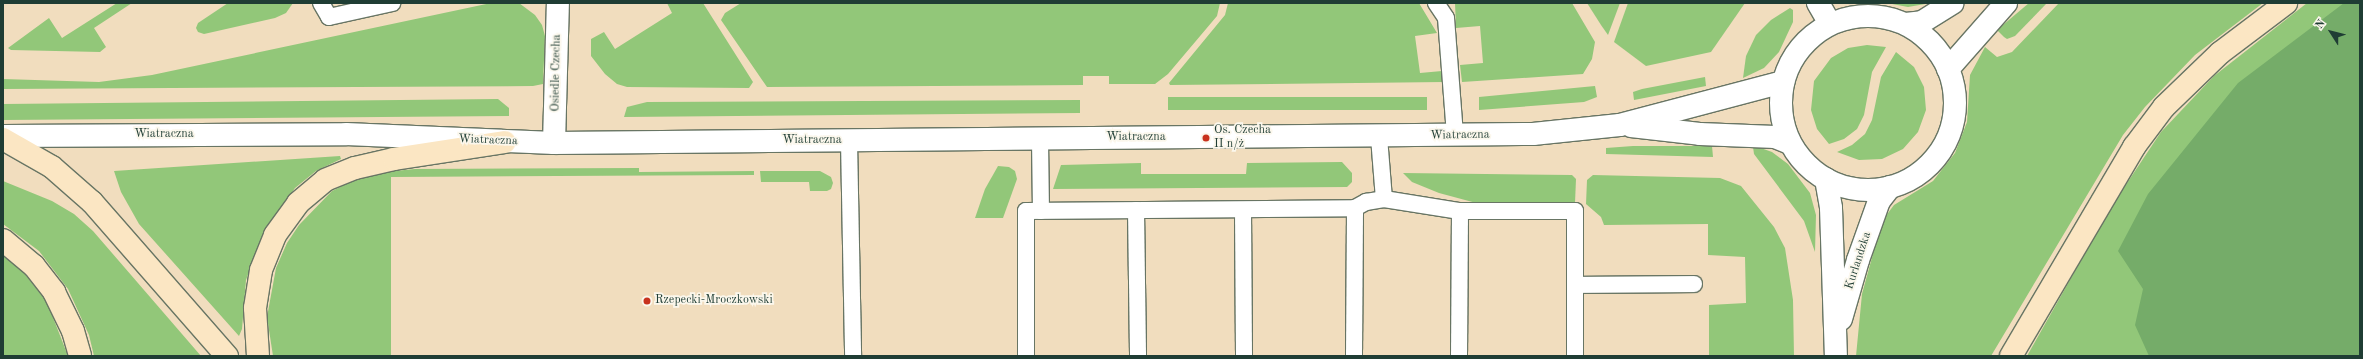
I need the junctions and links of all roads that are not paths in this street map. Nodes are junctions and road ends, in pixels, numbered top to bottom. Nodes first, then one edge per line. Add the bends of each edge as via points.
1 (321, 3) edge
2 (392, 3) edge
3 (558, 3) edge
4 (1436, 3) edge
5 (1818, 3) edge
6 (1953, 3) edge
7 (2006, 3) edge
8 (2286, 3) edge
9 (1830, 24) junction
10 (1906, 24) junction
11 (1948, 69) junction
12 (1783, 82) junction
13 (1620, 125) junction
14 (3, 136) edge
15 (1455, 136) junction
16 (1379, 137) junction
17 (3, 140) edge
18 (1040, 140) junction
19 (849, 141) junction
20 (505, 142) junction
21 (554, 143) junction
22 (1790, 143) junction
23 (1826, 179) junction
24 (1890, 187) junction
25 (1384, 199) junction
26 (1355, 208) junction
27 (1136, 210) junction
28 (1041, 211) junction
29 (1243, 211) junction
30 (1460, 211) junction
31 (3, 240) edge
32 (1694, 284) dead end
33 (1575, 285) junction
34 (1836, 347) edge
35 (80, 356) edge
36 (227, 356) edge
37 (258, 356) edge
38 (853, 356) edge
39 (1026, 356) edge
40 (1138, 356) edge
41 (1244, 356) edge
42 (1354, 356) edge
43 (1459, 356) edge
44 (1575, 356) edge
45 (2011, 356) edge

1 - 2 lane via 329,17
3 - 21 street, Osiedle Czecha
4 - 15 lane via 1446,18
5 - 9 street
6 - 10 street via 1922,22
7 - 11 street
8 - 45 main road via 2220,53 2164,107 2134,147
9 - 10 street via 1855,16 1881,16
9 - 12 street via 1809,38 1793,58
10 - 11 street via 1931,43
11 - 24 street via 1954,93 1954,112 1946,141 1932,162 1912,178
12 - 13 street, Wiatraczna
12 - 22 street via 1781,113
13 - 15 street, Wiatraczna via 1533,134
13 - 22 street, Wiatraczna via 1700,134 1775,137
14 - 20 street, Wiatraczna via 346,134
15 - 16 street, Wiatraczna
16 - 18 street, Wiatraczna
16 - 25 lane
17 - 36 main road via 52,167 92,202
18 - 19 street, Wiatraczna
18 - 28 lane
19 - 21 street, Wiatraczna
19 - 38 lane
20 - 21 street, Wiatraczna
20 - 37 main road via 394,159 355,168 325,180 298,203 275,235 261,270 255,308
22 - 23 street via 1805,164
23 - 24 street via 1856,189
23 - 34 street, Kurlandzka via 1830,208
24 - 34 street, Kurlandzka via 1879,202 1858,260
25 - 26 lane via 1366,202
25 - 30 lane
26 - 29 lane
26 - 42 lane
27 - 28 lane
27 - 29 lane
27 - 40 lane
28 - 39 lane via 1026,211
29 - 41 lane
30 - 33 lane via 1575,211
30 - 43 lane
31 - 35 main road via 34,266 54,292 73,331
32 - 33 lane
33 - 44 lane

